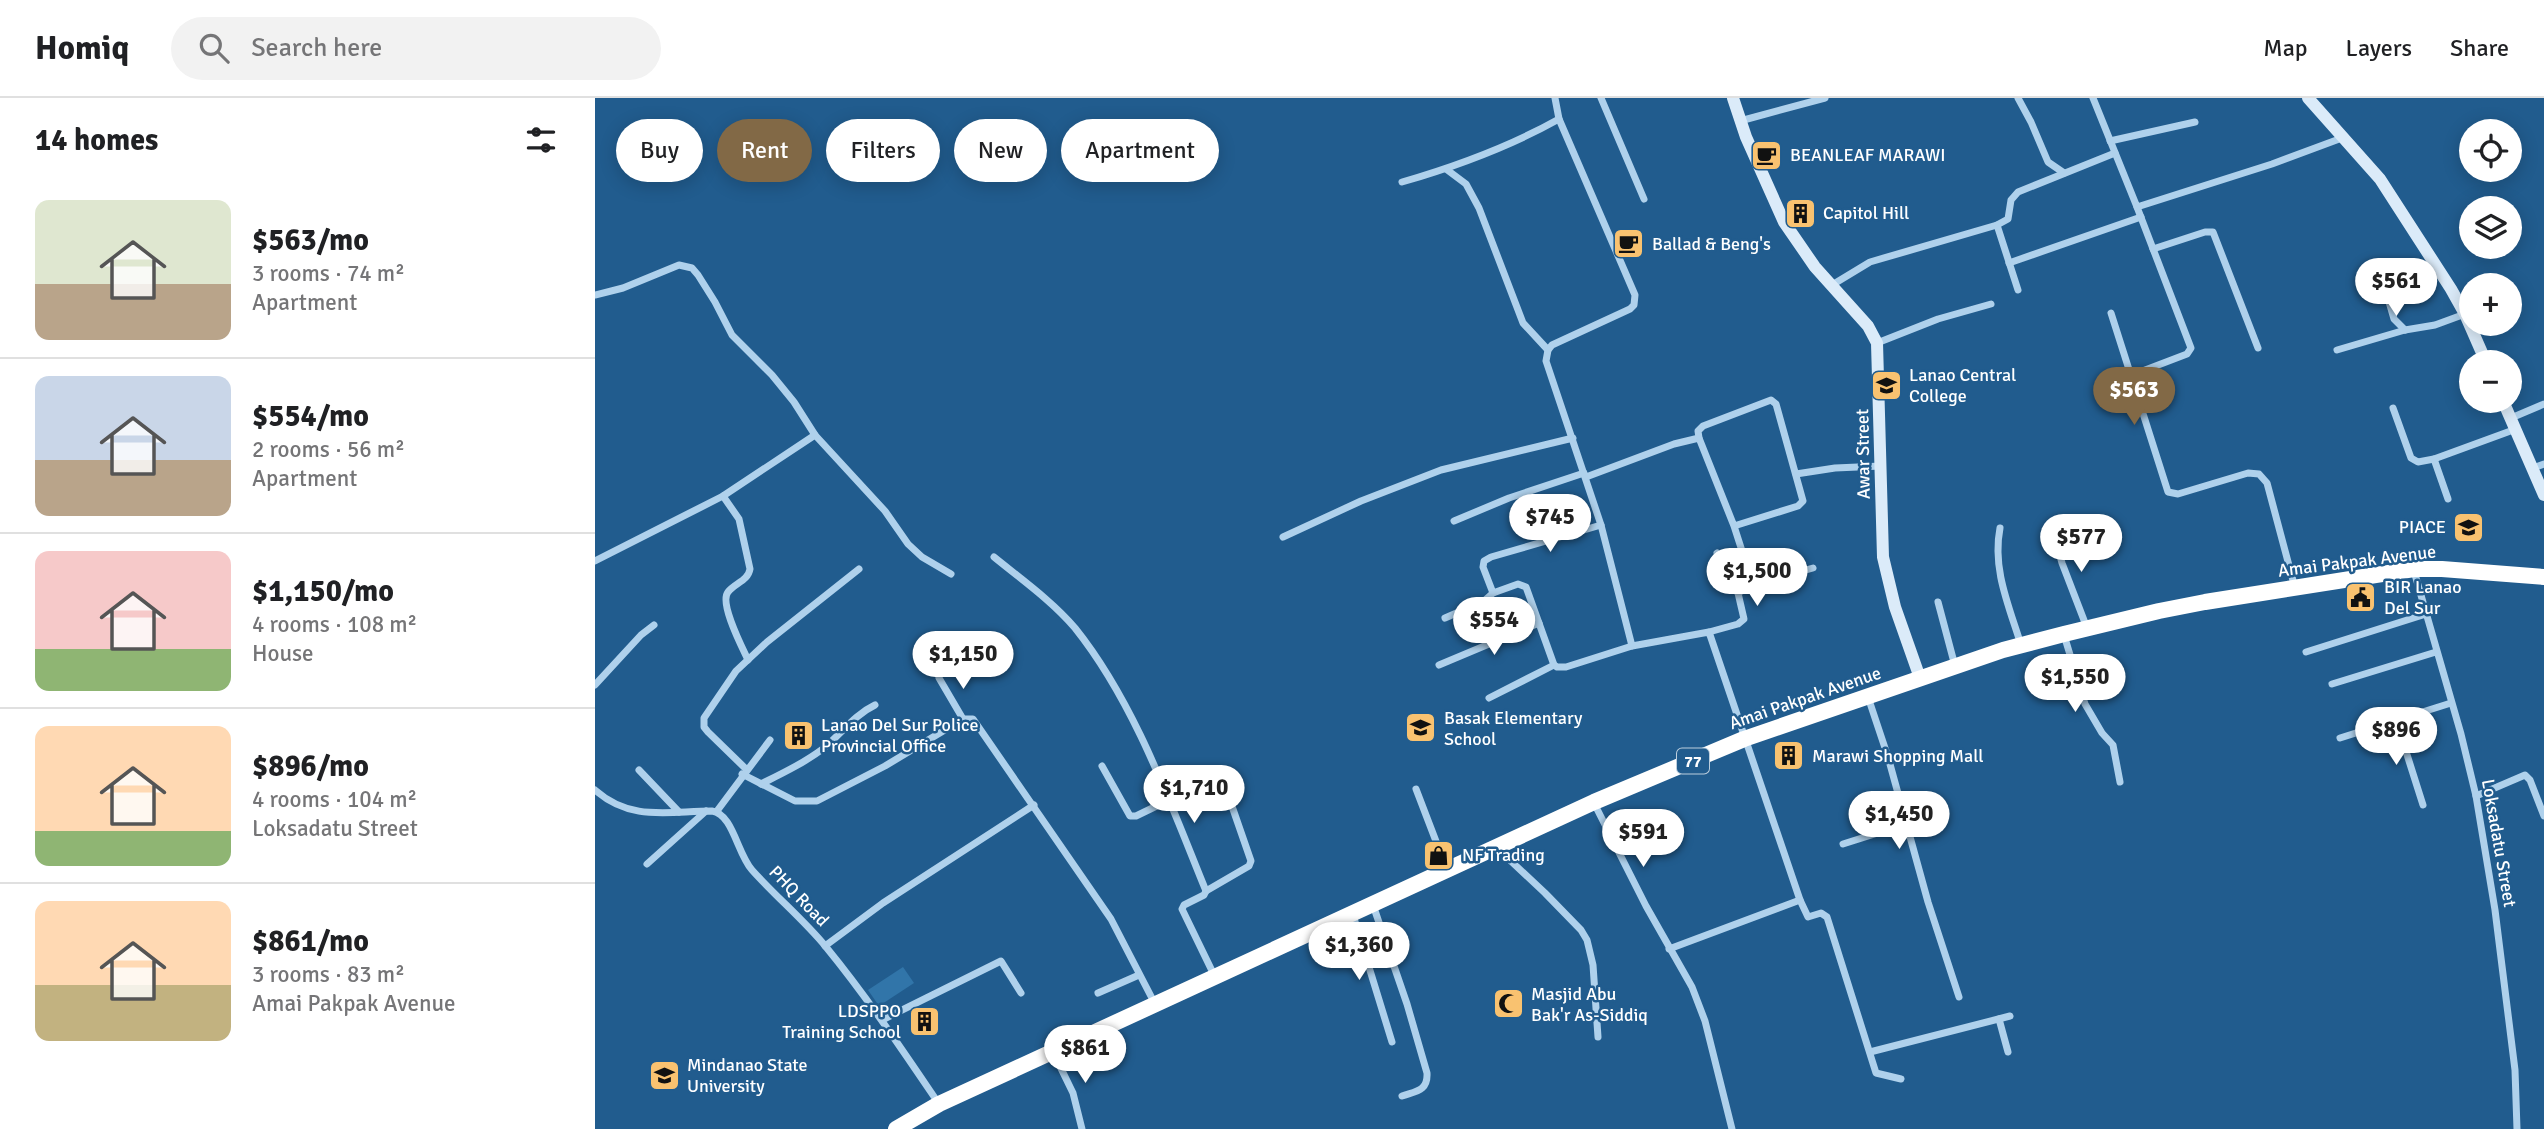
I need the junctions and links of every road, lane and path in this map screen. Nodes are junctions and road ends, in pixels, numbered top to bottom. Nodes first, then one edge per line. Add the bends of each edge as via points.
1 (1555, 98) edge
2 (1601, 98) edge
3 (1733, 98) edge
4 (1825, 98) edge
5 (2018, 98) edge
6 (2093, 98) edge
7 (2308, 98) edge
8 (1559, 119) junction
9 (1741, 121) junction
10 (2195, 122) dead end
11 (2342, 138) junction
12 (2110, 141) junction
13 (2115, 153) junction
14 (1446, 169) junction
15 (2064, 173) junction
16 (1402, 182) dead end
17 (1644, 199) dead end
18 (2137, 207) junction
19 (2141, 217) junction
20 (1997, 225) junction
21 (2153, 249) junction
22 (2009, 263) junction
23 (1832, 285) junction
24 (2385, 288) dead end
25 (2018, 290) dead end
26 (595, 295) edge
27 (1990, 304) dead end
28 (2459, 304) edge
29 (2111, 313) dead end
30 (2459, 316) edge
31 (2405, 330) junction
32 (1877, 343) junction
33 (2258, 348) dead end
34 (1548, 350) junction
35 (2337, 350) dead end
36 (2133, 375) junction
37 (2544, 404) edge
38 (2393, 408) dead end
39 (2508, 413) edge
40 (2513, 424) junction
41 (815, 435) junction
42 (1573, 438) junction
43 (1699, 438) junction
44 (2434, 459) junction
45 (1881, 466) junction
46 (2539, 466) edge
47 (1796, 474) junction
48 (1585, 475) junction
49 (2544, 495) edge
50 (723, 496) junction
51 (2448, 499) dead end
52 (1454, 521) dead end
53 (1601, 524) junction
54 (1734, 526) junction
55 (2052, 527) dead end
56 (2000, 528) dead end
57 (1283, 537) dead end
58 (1717, 553) dead end
59 (994, 557) dead end
60 (595, 561) edge
61 (1813, 568) dead end
62 (859, 569) dead end
63 (2414, 569) junction
64 (951, 574) dead end
65 (2544, 577) edge
66 (1753, 585) junction
67 (2296, 588) junction
68 (1493, 593) junction
69 (1738, 593) junction
70 (1938, 602) dead end
71 (2426, 614) junction
72 (1445, 618) dead end
73 (1539, 623) junction
74 (654, 625) dead end
75 (2087, 629) junction
76 (1709, 632) junction
77 (2064, 635) junction
78 (1632, 646) junction
79 (2021, 646) junction
80 (2306, 652) dead end
81 (2436, 652) junction
82 (748, 660) junction
83 (1554, 665) junction
84 (1439, 666) dead end
85 (1955, 666) junction
86 (939, 678) dead end
87 (1920, 678) junction
88 (2332, 684) dead end
89 (595, 685) edge
90 (1868, 696) junction
91 (1489, 698) dead end
92 (2451, 703) junction
93 (875, 705) dead end
94 (963, 719) junction
95 (2396, 720) junction
96 (2340, 738) dead end
97 (1744, 739) junction
98 (770, 740) dead end
99 (1102, 766) dead end
100 (639, 770) dead end
101 (744, 772) junction
102 (2120, 782) dead end
103 (761, 784) junction
104 (1226, 789) dead end
105 (1416, 789) dead end
106 (595, 790) edge
107 (2476, 796) junction
108 (1169, 800) junction
109 (1594, 802) junction
110 (2423, 805) dead end
111 (1034, 806) junction
112 (706, 811) junction
113 (717, 811) junction
114 (679, 812) junction
115 (2544, 816) edge
116 (1906, 824) junction
117 (1843, 844) dead end
118 (1496, 848) junction
119 (647, 864) dead end
120 (1447, 870) junction
121 (1206, 891) junction
122 (1800, 900) junction
123 (1373, 905) junction
124 (1353, 915) junction
125 (825, 946) junction
126 (1669, 948) junction
127 (1139, 975) junction
128 (1215, 978) junction
129 (1021, 993) dead end
130 (1098, 993) dead end
131 (1959, 997) dead end
132 (1155, 1005) junction
133 (2010, 1016) dead end
134 (1999, 1019) junction
135 (882, 1020) junction
136 (1598, 1037) dead end
137 (1392, 1042) dead end
138 (1053, 1052) junction
139 (1870, 1052) junction
140 (2008, 1052) dead end
141 (1901, 1079) dead end
142 (1402, 1096) dead end
143 (939, 1104) junction
144 (896, 1129) edge
145 (1081, 1129) edge
146 (1732, 1129) edge
147 (2517, 1129) edge

1 - 8 street
2 - 17 street
3 - 9 street
4 - 9 street
5 - 15 street via 2047,162
6 - 12 street
7 - 11 street
8 - 14 street
8 - 34 street via 1636,301 1630,309
9 - 23 street via 1784,222
10 - 12 street
11 - 18 street
11 - 28 street via 2380,179
12 - 13 street
13 - 15 street
13 - 18 street
14 - 16 street
14 - 34 street via 1466,184 1523,323
15 - 20 street via 2018,192 2011,200 2009,217
18 - 19 street
19 - 21 street
19 - 22 street
20 - 22 street
20 - 23 street via 1870,262
21 - 33 street via 2213,232
21 - 36 street via 2191,348 2187,354
22 - 25 street
23 - 32 street
24 - 31 street via 2393,319
26 - 41 street via 678,265 692,268 732,335 772,375
27 - 32 street
29 - 36 street
30 - 31 street
31 - 35 street
32 - 45 street, Awar Street
34 - 42 street via 1546,361
36 - 67 street via 2168,492 2178,494 2248,473 2259,474 2267,483
37 - 40 street
38 - 44 street via 2411,458 2418,462
39 - 40 street
40 - 44 street
40 - 46 street
41 - 50 street
41 - 64 street via 885,511 908,544
42 - 48 street
42 - 57 street via 1441,470
43 - 47 street via 1703,426 1771,400
43 - 48 street
43 - 54 street
44 - 51 street
45 - 47 street
45 - 87 street, Awar Street via 1886,575
46 - 49 street
47 - 54 street via 1801,505
48 - 52 street
48 - 53 street
50 - 60 street
50 - 82 street via 739,519 750,569 725,601
53 - 68 street via 1484,561
53 - 78 street
54 - 66 street
55 - 75 street
56 - 79 street via 1997,564
58 - 69 street
59 - 108 street via 1058,611 1094,654
61 - 66 street
62 - 82 street
63 - 65 highway, Amai Pakpak Avenue / 77
63 - 67 highway, Amai Pakpak Avenue / 77
63 - 71 street, Loksadatu Street
66 - 69 street
67 - 75 highway, Amai Pakpak Avenue / 77 via 2159,611
68 - 72 street
68 - 73 street via 1524,585
69 - 76 street via 1742,622
70 - 85 street
71 - 80 street
71 - 81 street, Loksadatu Street
73 - 83 street
73 - 84 street
74 - 89 street
75 - 77 highway, Amai Pakpak Avenue / 77
76 - 78 street
76 - 97 street
77 - 79 highway, Amai Pakpak Avenue / 77
77 - 102 street via 2085,704 2113,745
78 - 83 street via 1566,667
79 - 85 highway, Amai Pakpak Avenue / 77
81 - 88 street
81 - 92 street, Loksadatu Street
82 - 101 street via 703,722
83 - 91 street
85 - 87 highway, Amai Pakpak Avenue / 77
86 - 94 street
87 - 90 highway, Amai Pakpak Avenue / 77
90 - 97 highway, Amai Pakpak Avenue / 77
90 - 116 street
92 - 95 street
92 - 107 street, Loksadatu Street
93 - 103 street via 803,764
94 - 103 street via 827,798 795,801
94 - 111 street via 977,723
95 - 96 street
95 - 110 street
97 - 109 highway, Amai Pakpak Avenue / 77
97 - 122 street
98 - 101 street
99 - 108 street via 1130,816
100 - 114 street
101 - 103 street
101 - 113 street
104 - 121 street via 1251,861
105 - 120 street
106 - 114 street via 611,802 639,812
107 - 115 street via 2525,775
107 - 147 street, Loksadatu Street via 2515,1070
108 - 121 street
109 - 118 highway, Amai Pakpak Avenue / 77
109 - 126 street
111 - 125 street
111 - 127 street via 1111,919
112 - 113 street
112 - 114 street
112 - 119 street
113 - 125 street, PHQ Road via 729,823 746,862
116 - 117 street
116 - 131 street
118 - 120 highway, Amai Pakpak Avenue / 77
118 - 136 street via 1587,940
120 - 123 highway, Amai Pakpak Avenue / 77
121 - 128 street via 1182,909
122 - 126 street
122 - 139 street via 1808,917 1828,917
123 - 124 highway, Amai Pakpak Avenue / 77
123 - 142 street via 1427,1073 1423,1089
124 - 128 highway, Amai Pakpak Avenue / 77
124 - 137 street
125 - 135 street, PHQ Road
126 - 146 street via 1687,976 1705,1021
127 - 130 street
127 - 132 street
128 - 132 highway, Amai Pakpak Avenue / 77
129 - 135 street via 1001,961
132 - 138 highway, Amai Pakpak Avenue / 77
133 - 134 street
134 - 139 street
134 - 140 street
135 - 143 street, PHQ Road
138 - 143 highway, Amai Pakpak Avenue / 77
138 - 145 street via 1073,1093
139 - 141 street via 1877,1073
143 - 144 highway, Amai Pakpak Avenue / 77

